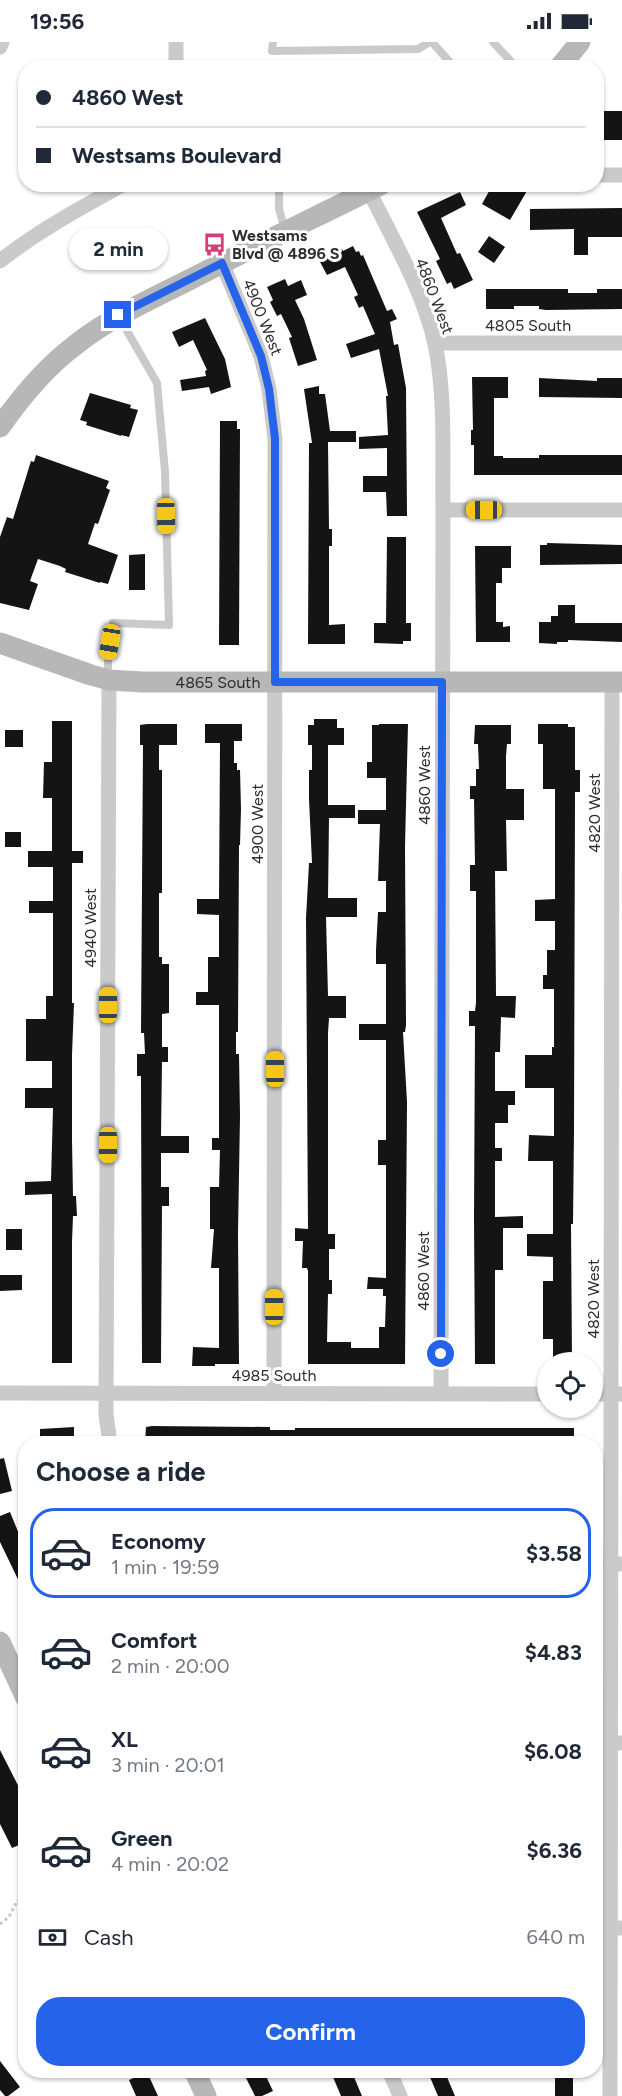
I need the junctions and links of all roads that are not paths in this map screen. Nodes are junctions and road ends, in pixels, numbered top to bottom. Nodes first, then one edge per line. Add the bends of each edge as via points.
1 (2, 42) edge
2 (176, 42) edge
3 (273, 42) edge
4 (431, 42) edge
5 (494, 42) edge
6 (580, 42) edge
7 (0, 47) edge
8 (176, 60) edge
9 (448, 60) edge
10 (510, 60) edge
11 (566, 60) edge
12 (604, 175) edge
13 (622, 175) edge
14 (109, 192) edge
15 (279, 192) edge
16 (368, 192) edge
17 (378, 192) edge
18 (285, 232) junction
19 (0, 261) edge
20 (222, 263) junction
21 (118, 315) junction
22 (435, 343) junction
23 (622, 343) edge
24 (0, 427) edge
25 (443, 510) junction
26 (622, 510) edge
27 (0, 643) edge
28 (109, 680) junction
29 (275, 682) junction
30 (442, 682) junction
31 (617, 682) edge
32 (617, 866) edge
33 (617, 1052) edge
34 (617, 1227) edge
35 (107, 1392) junction
36 (0, 1393) edge
37 (441, 1393) junction
38 (274, 1394) junction
39 (537, 1394) edge
40 (616, 1394) edge
41 (110, 1436) edge
42 (609, 1564) edge
43 (0, 1642) edge
44 (18, 1681) edge
45 (609, 1743) edge
46 (609, 1928) edge
47 (198, 2078) edge
48 (392, 2078) edge
49 (206, 2096) edge
50 (400, 2096) edge
51 (610, 2096) edge

1 - 7 street
2 - 8 street
3 - 4 lane via 272,51 418,49
4 - 9 lane
5 - 10 lane
6 - 11 street
12 - 13 street
14 - 19 street via 60,218
15 - 18 lane
16 - 18 street
17 - 22 street, 4860 West
18 - 20 street
20 - 21 street
20 - 29 street, 4900 West via 261,356 273,413
21 - 24 street via 46,371
21 - 28 lane via 156,383 165,472 169,625 113,623
22 - 23 street, 4805 South
22 - 25 street, 4860 West via 441,380
25 - 26 street
25 - 30 street, 4860 West
27 - 28 street, 4865 South
28 - 29 street, 4865 South
28 - 35 street, 4940 West
29 - 30 street, 4865 South
29 - 38 street, 4900 West
30 - 31 street, 4865 South
30 - 37 street, 4860 West
31 - 32 street, 4820 West
32 - 33 street, 4820 West
33 - 34 street, 4820 West
34 - 40 street, 4820 West
35 - 36 street, 4985 South
35 - 38 street, 4985 South
35 - 41 street, 4940 West
37 - 38 street, 4985 South
37 - 39 street, 4985 South
40 - 42 street, 4820 West
42 - 45 street, 4820 West
43 - 44 street
45 - 46 street, 4820 West
46 - 51 street, 4820 West
47 - 49 street
48 - 50 street

